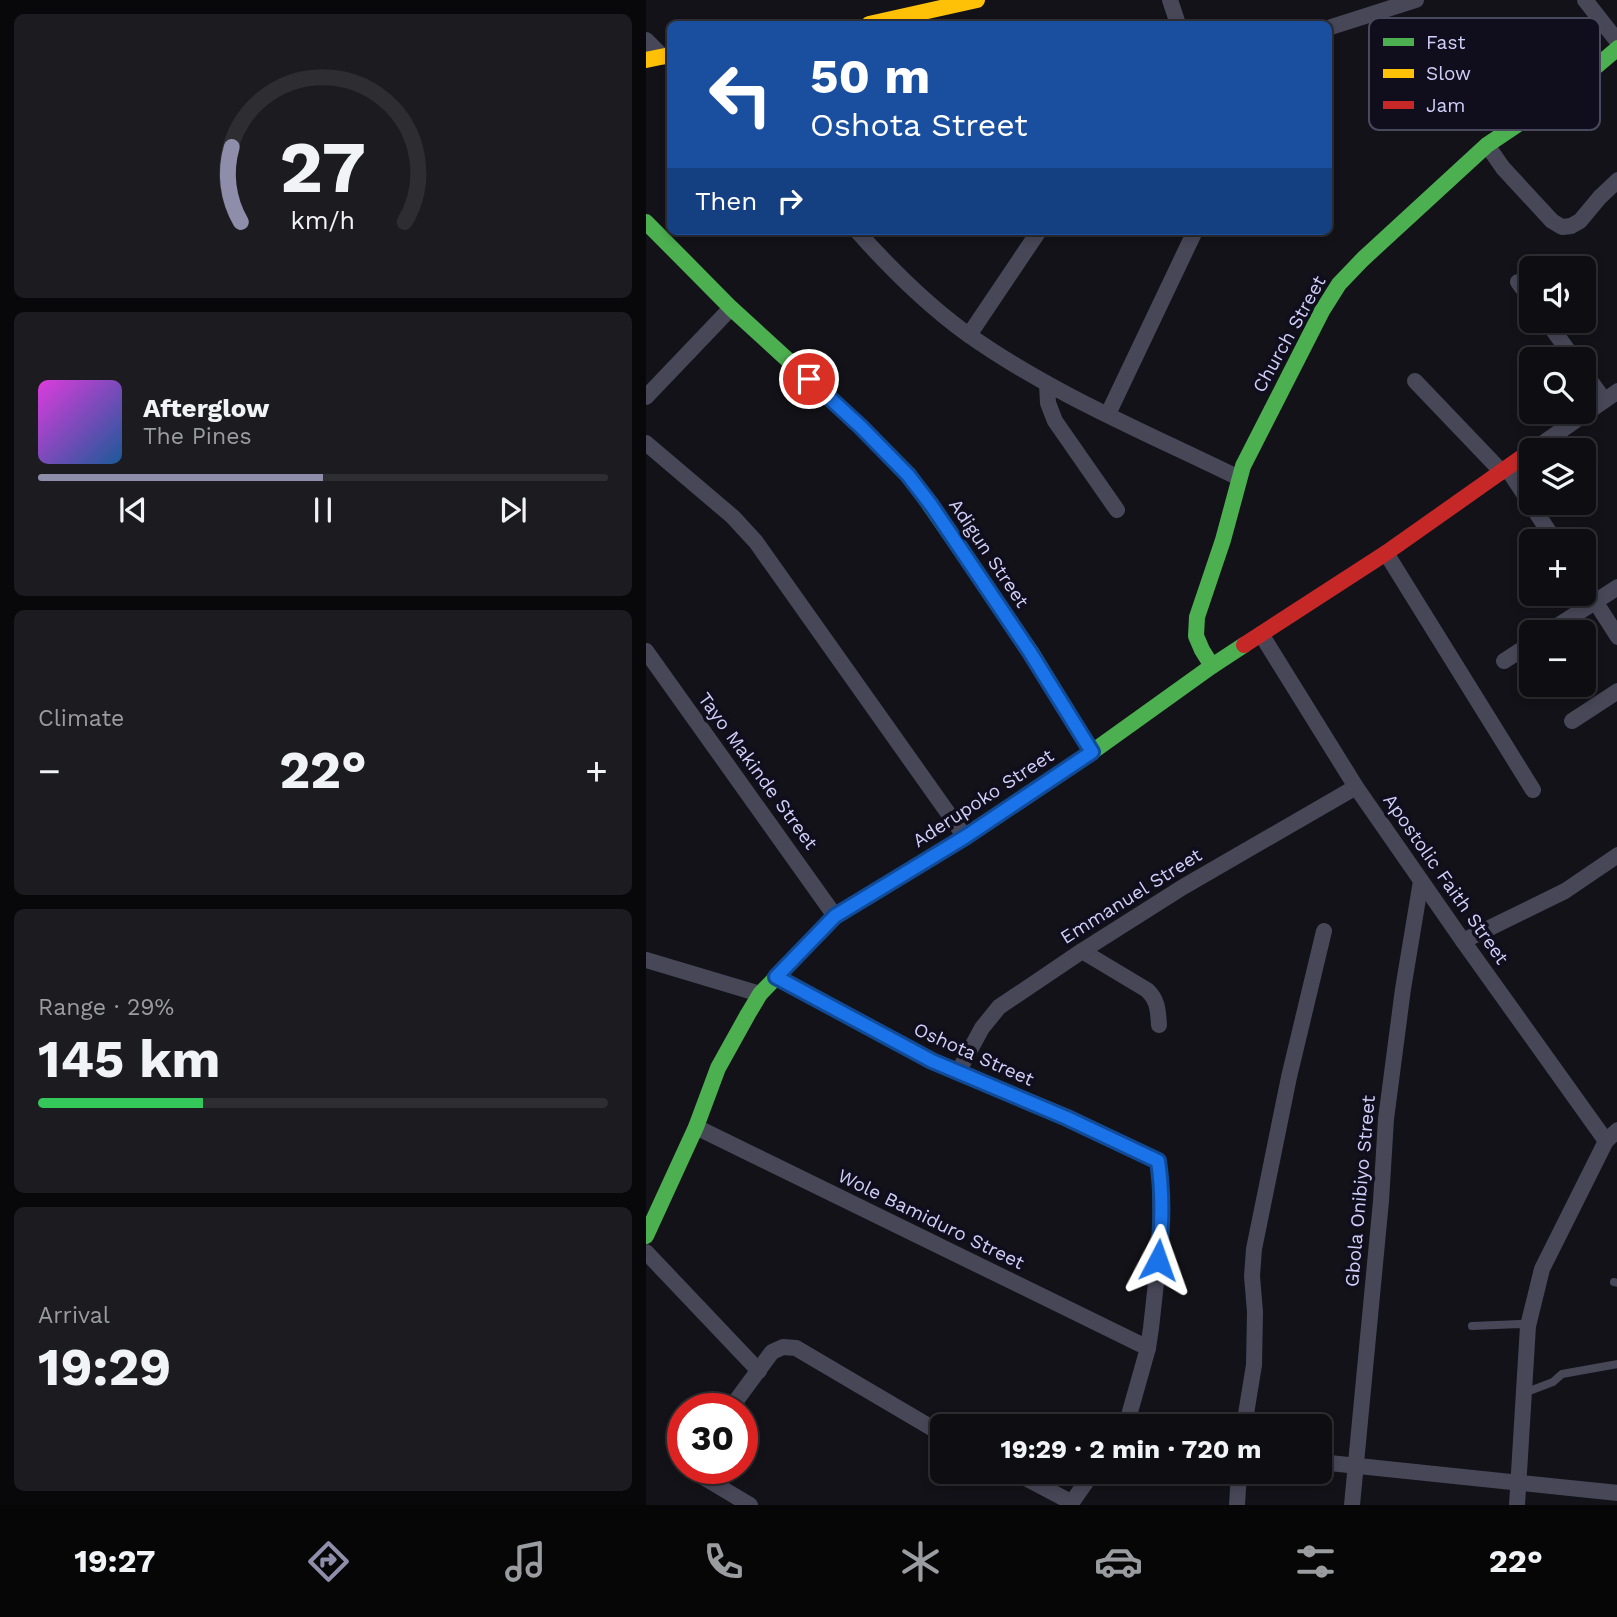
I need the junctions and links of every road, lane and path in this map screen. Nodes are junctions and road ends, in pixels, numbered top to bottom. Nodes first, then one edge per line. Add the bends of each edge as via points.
1 (977, 0) edge
2 (1170, 0) edge
3 (1416, 0) edge
4 (1585, 0) edge
5 (1598, 18) edge
6 (1600, 20) edge
7 (882, 21) edge
8 (1178, 21) edge
9 (1332, 27) edge
10 (646, 40) edge
11 (1617, 43) edge
12 (1617, 48) edge
13 (667, 56) edge
14 (646, 60) edge
15 (1600, 63) edge
16 (1509, 130) edge
17 (1487, 145) junction
18 (1617, 180) edge
19 (646, 222) edge
20 (861, 235) edge
21 (1036, 235) edge
22 (1193, 235) edge
23 (731, 308) junction
24 (969, 335) junction
25 (1415, 381) dead end
26 (1596, 383) edge
27 (1047, 384) junction
28 (648, 389) edge
29 (1611, 396) edge
30 (1108, 414) junction
31 (1550, 438) edge
32 (646, 443) edge
33 (1519, 459) edge
34 (1504, 470) junction
35 (1239, 478) junction
36 (1117, 510) dead end
37 (1546, 529) edge
38 (1386, 553) junction
39 (1617, 587) edge
40 (1596, 600) edge
41 (1596, 603) edge
42 (1587, 606) edge
43 (1566, 620) edge
44 (1261, 634) junction
45 (1617, 638) edge
46 (646, 651) edge
47 (1519, 651) edge
48 (1504, 661) dead end
49 (1212, 666) junction
50 (652, 673) edge
51 (1617, 691) edge
52 (1572, 721) dead end
53 (1092, 752) junction
54 (1356, 787) junction
55 (1533, 790) dead end
56 (965, 837) junction
57 (1617, 856) edge
58 (1421, 881) junction
59 (835, 916) junction
60 (1324, 932) dead end
61 (1463, 942) junction
62 (1082, 951) junction
63 (646, 960) edge
64 (776, 977) junction
65 (760, 994) junction
66 (1159, 1026) dead end
67 (958, 1072) junction
68 (696, 1127) junction
69 (1612, 1136) edge
70 (646, 1236) edge
71 (646, 1252) edge
72 (1472, 1326) dead end
73 (1528, 1326) junction
74 (1148, 1348) junction
75 (1617, 1364) edge
76 (759, 1371) junction
77 (1524, 1392) junction
78 (742, 1393) edge
79 (1131, 1414) edge
80 (1246, 1414) edge
81 (930, 1427) edge
82 (1332, 1463) edge
83 (1356, 1465) junction
84 (1519, 1483) junction
85 (715, 1484) edge
86 (1035, 1484) edge
87 (1085, 1484) edge
88 (1238, 1484) edge
89 (1617, 1493) edge
90 (1071, 1504) edge
91 (750, 1505) edge
92 (1237, 1505) edge
93 (1352, 1505) edge
94 (1517, 1505) edge

1 - 7 street
2 - 8 street
3 - 9 street
4 - 5 street
6 - 11 street
10 - 13 street
12 - 15 street, Church Street
13 - 14 street
16 - 17 street, Church Street
17 - 18 street via 1543,212 1562,227 1580,221
17 - 35 street, Church Street via 1339,284
19 - 23 street, Adigun Street
20 - 24 street via 925,300
21 - 24 street
22 - 30 street
23 - 28 street
23 - 53 street, Adigun Street via 908,475 1030,652
24 - 27 street
25 - 34 street
26 - 29 street
27 - 30 street
27 - 36 street via 1055,421
29 - 31 street, Aderupoko Street
30 - 35 street
32 - 56 street via 756,542
33 - 34 street, Aderupoko Street
34 - 37 street
34 - 38 street, Aderupoko Street
35 - 49 street, Church Street via 1197,617 1196,636
38 - 44 street, Aderupoko Street
38 - 55 street
39 - 40 street
41 - 45 street
42 - 43 street
44 - 49 street, Aderupoko Street
44 - 54 street, Apostolic Faith Street
46 - 50 street, Tayo Makinde Street
47 - 48 street
49 - 53 street, Aderupoko Street
50 - 59 street, Tayo Makinde Street
51 - 52 street
53 - 56 street, Aderupoko Street
54 - 58 street, Apostolic Faith Street
54 - 62 street, Emmanuel Street
56 - 59 street, Aderupoko Street
57 - 61 street via 1565,891
58 - 61 street, Apostolic Faith Street
58 - 83 street, Gbola Onibiyo Street via 1386,1119
59 - 64 street, Aderupoko Street
60 - 80 street via 1254,1249 1254,1365
61 - 69 street, Apostolic Faith Street
62 - 66 street via 1153,996
62 - 67 street, Emmanuel Street via 999,1006
63 - 65 street
64 - 65 street, Aderupoko Street
64 - 67 street, Oshota Street
65 - 68 street, Aderupoko Street via 718,1068
67 - 74 street, Oshota Street via 1158,1161 1161,1238
68 - 70 street, Aderupoko Street
68 - 74 street, Wole Bamiduro Street
69 - 73 street via 1542,1269
71 - 76 street
72 - 73 lane
73 - 77 street
74 - 79 street
75 - 77 lane via 1562,1374
76 - 78 street
76 - 81 street via 772,1352 782,1347 796,1349
77 - 84 street
82 - 83 street
83 - 84 street
83 - 93 street, Gbola Onibiyo Street
84 - 89 street
84 - 94 street
85 - 91 street
86 - 90 street
87 - 90 street
88 - 92 street

